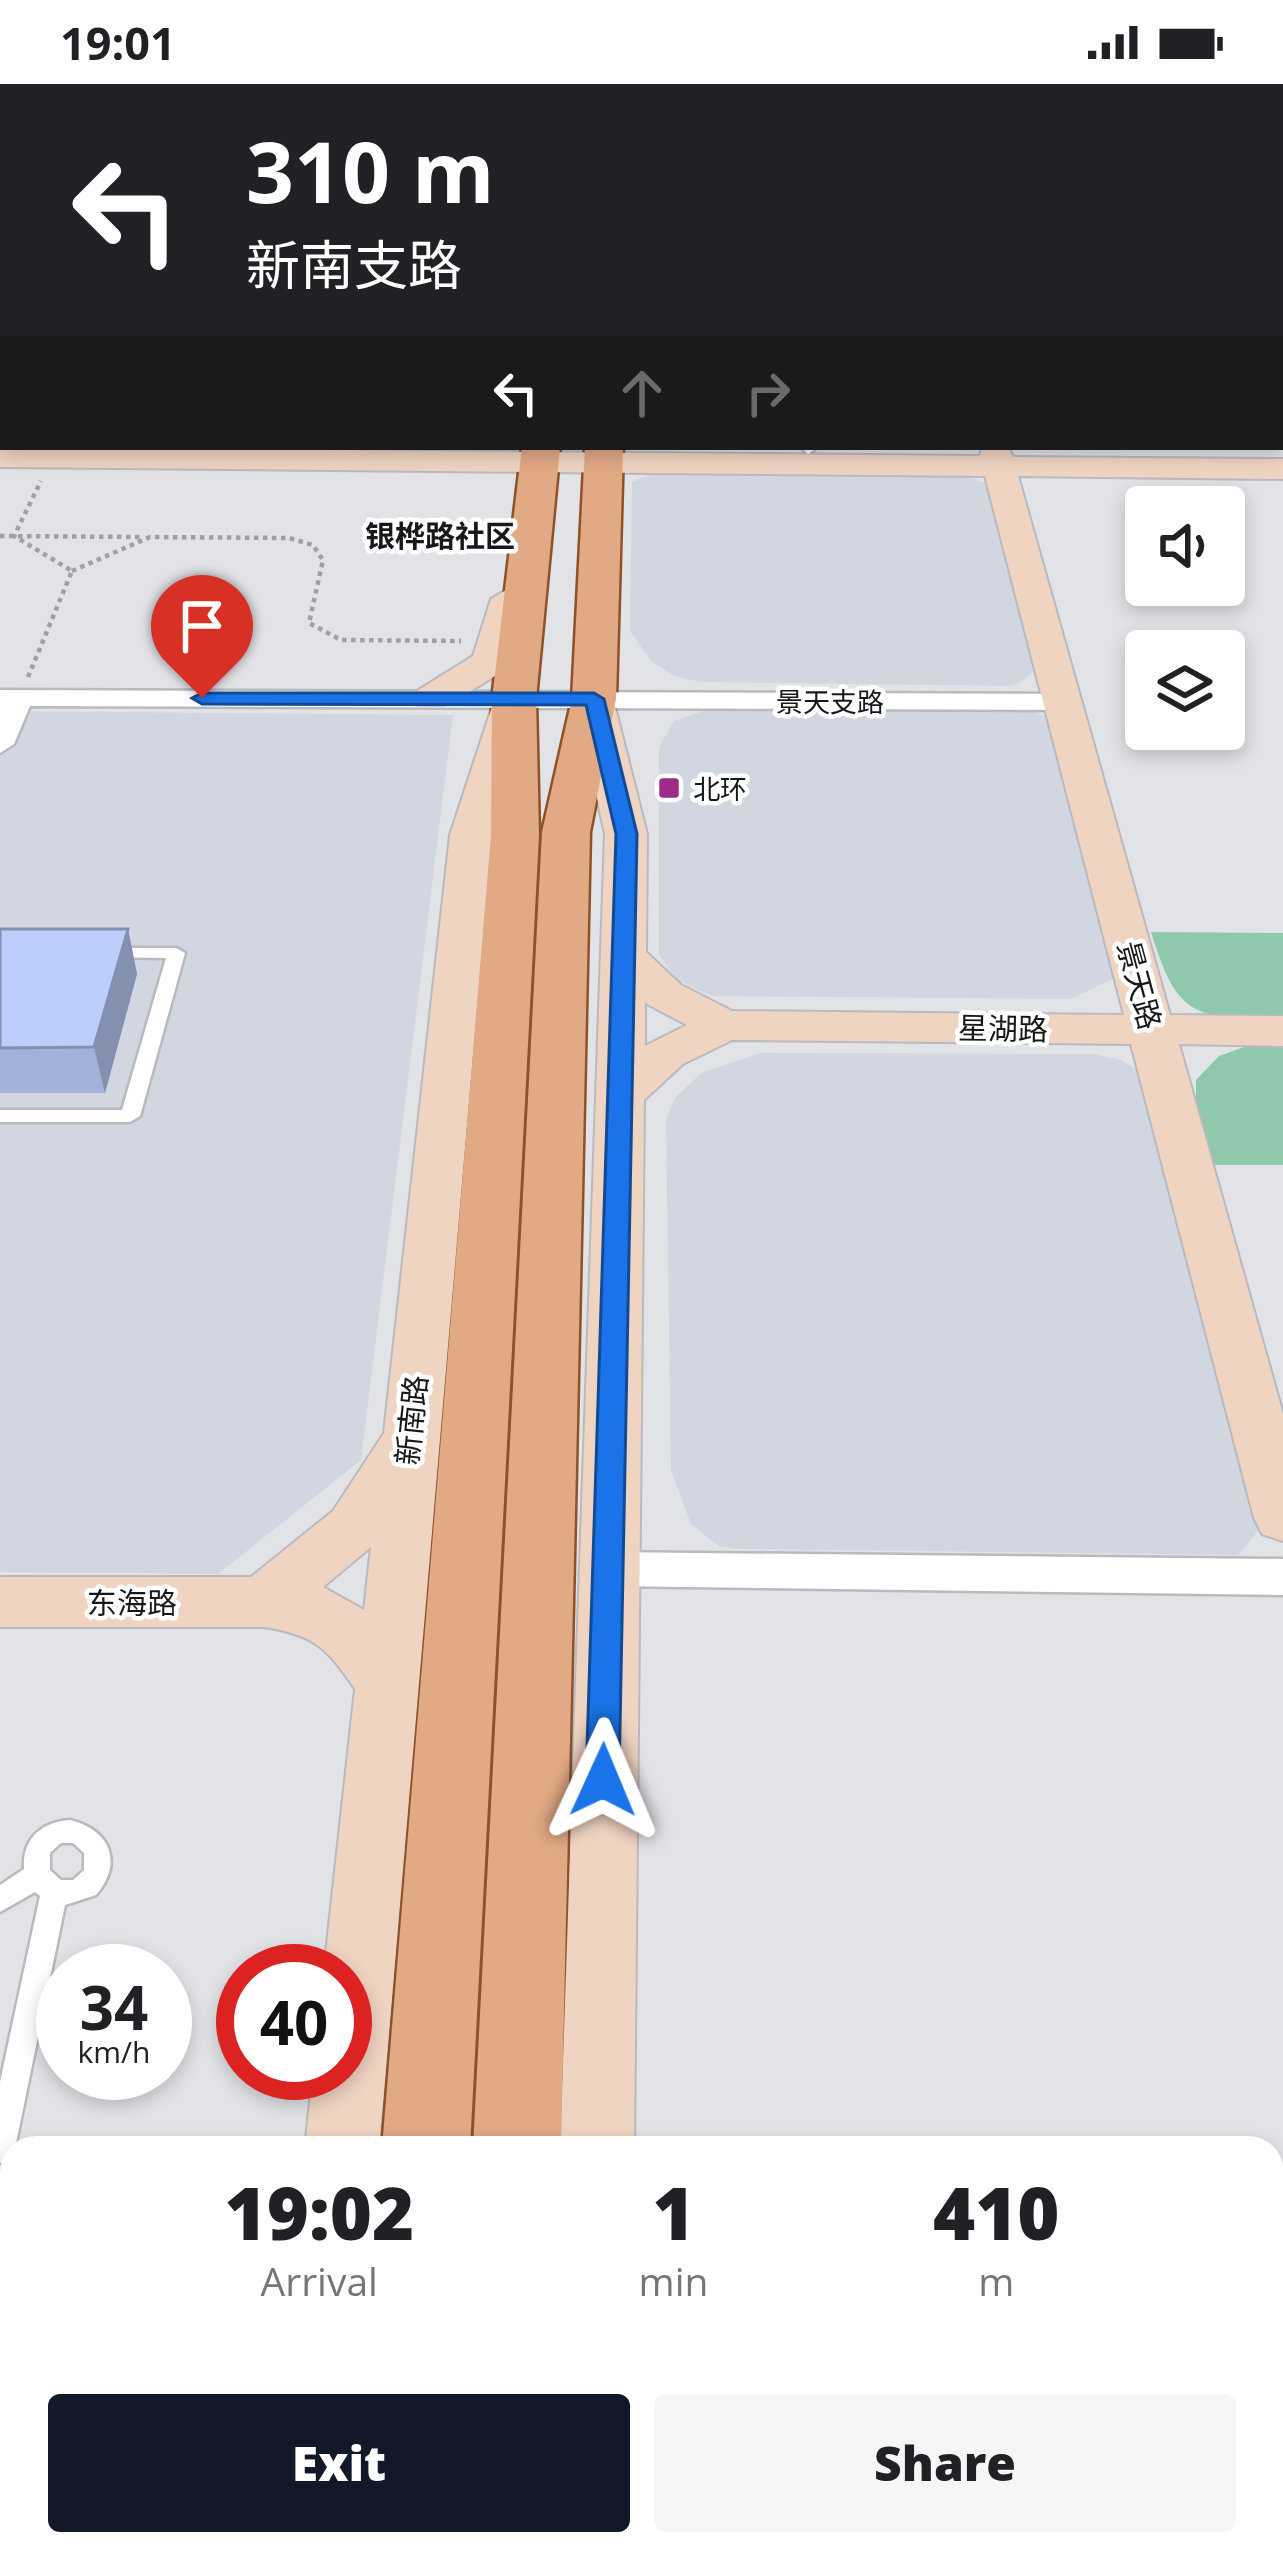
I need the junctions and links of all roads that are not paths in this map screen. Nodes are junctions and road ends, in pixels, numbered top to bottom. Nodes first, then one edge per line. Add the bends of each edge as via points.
1 (508, 450) edge
2 (678, 450) edge
3 (842, 450) edge
4 (541, 451) edge
5 (613, 451) edge
6 (1283, 452) edge
7 (102, 453) edge
8 (0, 457) edge
9 (998, 459) junction
10 (1283, 469) edge
11 (526, 590) junction
12 (10, 698) edge
13 (430, 699) junction
14 (514, 699) junction
15 (594, 699) junction
16 (1065, 702) junction
17 (0, 744) edge
18 (88, 952) edge
19 (623, 955) junction
20 (724, 1025) junction
21 (1151, 1030) junction
22 (1283, 1030) edge
23 (620, 1096) junction
24 (0, 1116) edge
25 (519, 1197) junction
26 (410, 1435) junction
27 (1283, 1518) edge
28 (607, 1569) junction
29 (1283, 1576) edge
30 (0, 1602) edge
31 (264, 1602) junction
32 (385, 1681) junction
33 (0, 1900) edge
34 (2, 2136) edge
35 (343, 2136) edge
36 (427, 2136) edge
37 (518, 2136) edge
38 (597, 2136) edge

1 - 4 street
2 - 5 street
3 - 9 street
4 - 5 street
4 - 7 street
4 - 11 main road, 新南路
5 - 9 street
5 - 15 main road, 新南路
6 - 9 street
7 - 8 street
9 - 10 street
9 - 16 street, 景天路
11 - 13 street via 504,607 496,655 480,674
11 - 14 main road, 新南路
12 - 13 street, 景天支路
12 - 17 street
13 - 14 street, 景天支路
14 - 15 street, 景天支路
14 - 25 main road, 新南路
14 - 26 street, 新南路 via 471,835
15 - 16 street, 景天支路
15 - 19 street, 新南路 via 626,834
15 - 25 main road, 新南路 via 566,832
16 - 21 street, 景天路
18 - 24 lane via 176,953 130,1116
19 - 20 street via 665,995
19 - 23 street, 新南路
20 - 21 street, 星湖路
20 - 23 street via 666,1053
21 - 22 street, 星湖路
21 - 27 street, 景天路
23 - 28 street, 新南路
25 - 36 main road, 新南路
25 - 37 main road, 新南路
26 - 31 street via 354,1527
26 - 32 street, 新南路
28 - 29 street
28 - 38 street, 新南路
30 - 31 street, 东海路
31 - 32 street, 东海路 via 316,1610 352,1635
32 - 35 street, 新南路
33 - 34 lane via 45,1885

